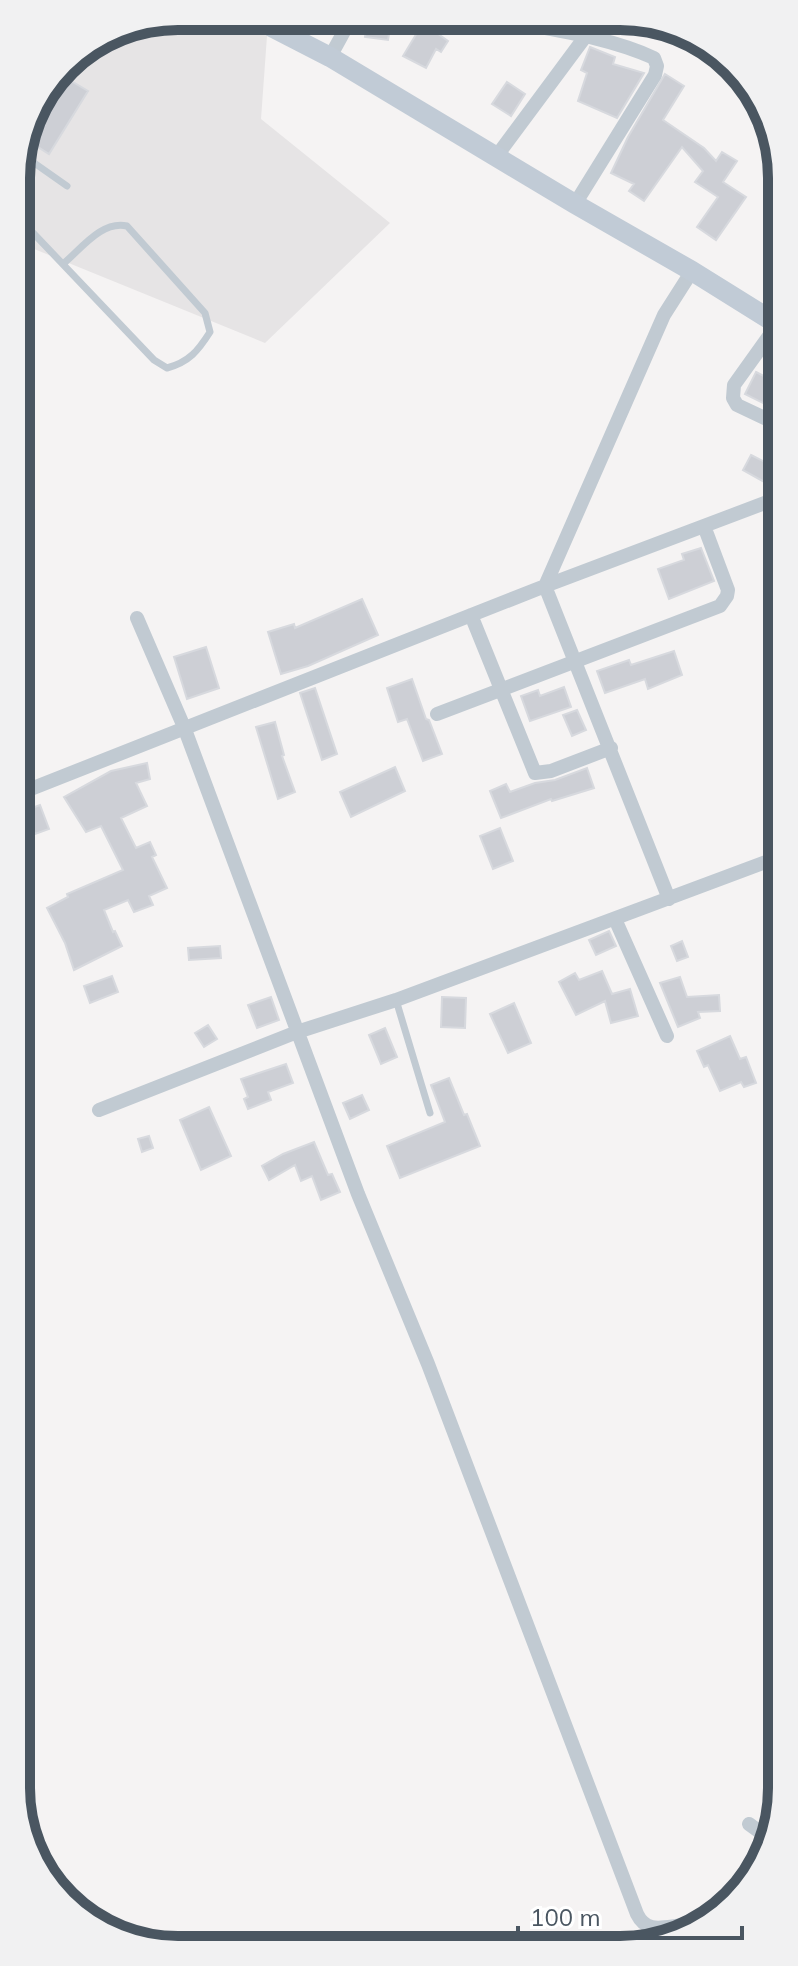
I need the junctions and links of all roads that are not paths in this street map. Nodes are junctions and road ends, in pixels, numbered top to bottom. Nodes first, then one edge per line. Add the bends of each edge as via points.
1 (277, 30) edge
2 (345, 30) edge
3 (550, 30) edge
4 (587, 30) edge
5 (585, 37) junction
6 (330, 57) junction
7 (496, 157) junction
8 (31, 161) edge
9 (67, 186) dead end
10 (575, 204) junction
11 (30, 230) edge
12 (63, 264) junction
13 (692, 271) junction
14 (768, 319) edge
15 (768, 338) edge
16 (768, 420) edge
17 (768, 502) edge
18 (704, 526) junction
19 (545, 586) junction
20 (471, 615) junction
21 (137, 618) dead end
22 (574, 662) junction
23 (500, 691) junction
24 (437, 714) dead end
25 (184, 727) junction
26 (611, 748) junction
27 (30, 789) edge
28 (768, 861) edge
29 (669, 899) junction
30 (615, 919) junction
31 (396, 1000) junction
32 (297, 1032) junction
33 (667, 1036) dead end
34 (99, 1110) dead end
35 (430, 1113) dead end
36 (749, 1824) dead end
37 (761, 1833) edge
38 (678, 1924) edge

1 - 6 street
2 - 6 street
3 - 5 street
4 - 5 street
5 - 7 street
5 - 10 street via 641,52 654,58 657,66
6 - 7 street
7 - 10 street
8 - 9 lane
10 - 13 street
11 - 12 lane
12 - 12 lane via 167,368 198,352 210,332 205,313 127,226 104,228
13 - 14 street
13 - 19 street via 664,315
15 - 16 street via 732,392 737,405
17 - 18 street
18 - 19 street
18 - 22 street via 728,590 720,606
19 - 20 street
19 - 22 street
20 - 23 street
20 - 25 street
21 - 25 street
22 - 23 street
22 - 26 street
23 - 24 street
23 - 26 street via 535,773
25 - 27 street
25 - 32 street
26 - 29 street
28 - 29 street
29 - 30 street
30 - 31 street
30 - 33 street
31 - 32 street
31 - 35 lane
32 - 34 street
32 - 38 street via 637,1914 650,1928
36 - 37 street

